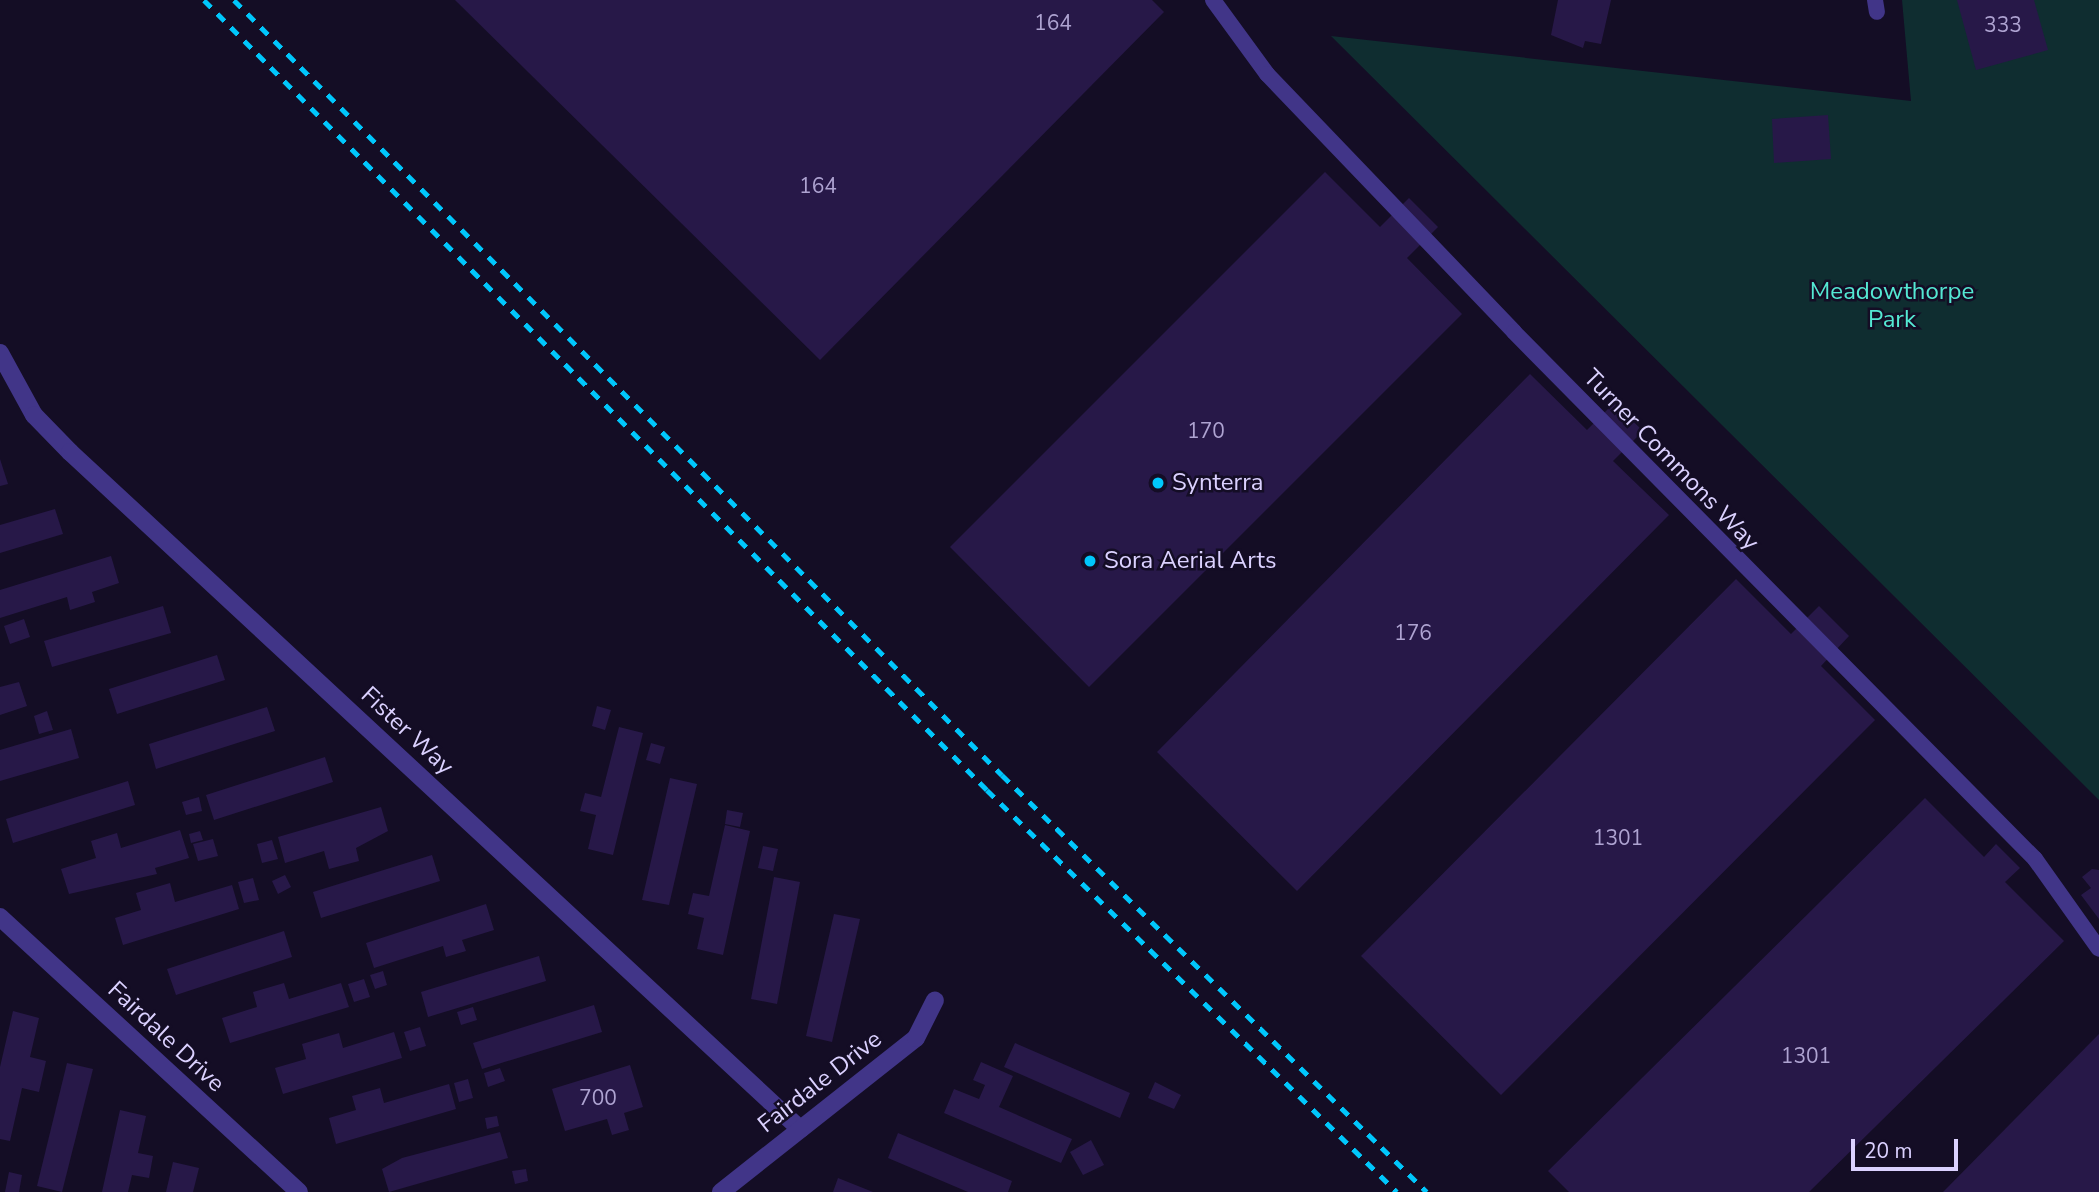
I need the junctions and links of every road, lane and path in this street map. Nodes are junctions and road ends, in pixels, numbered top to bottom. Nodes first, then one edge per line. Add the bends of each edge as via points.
1 (1213, 0) edge
2 (0, 353) edge
3 (0, 917) edge
4 (2099, 949) edge
5 (935, 1000) dead end
6 (800, 1129) junction
7 (299, 1192) edge
8 (721, 1192) edge

1 - 4 lane, Turner Commons Way via 1267,74 1514,332 2035,859
2 - 6 street, Fister Way via 34,415 70,452
3 - 7 street, Fairdale Drive
5 - 6 street, Fairdale Drive via 916,1038
6 - 8 street, Fairdale Drive

